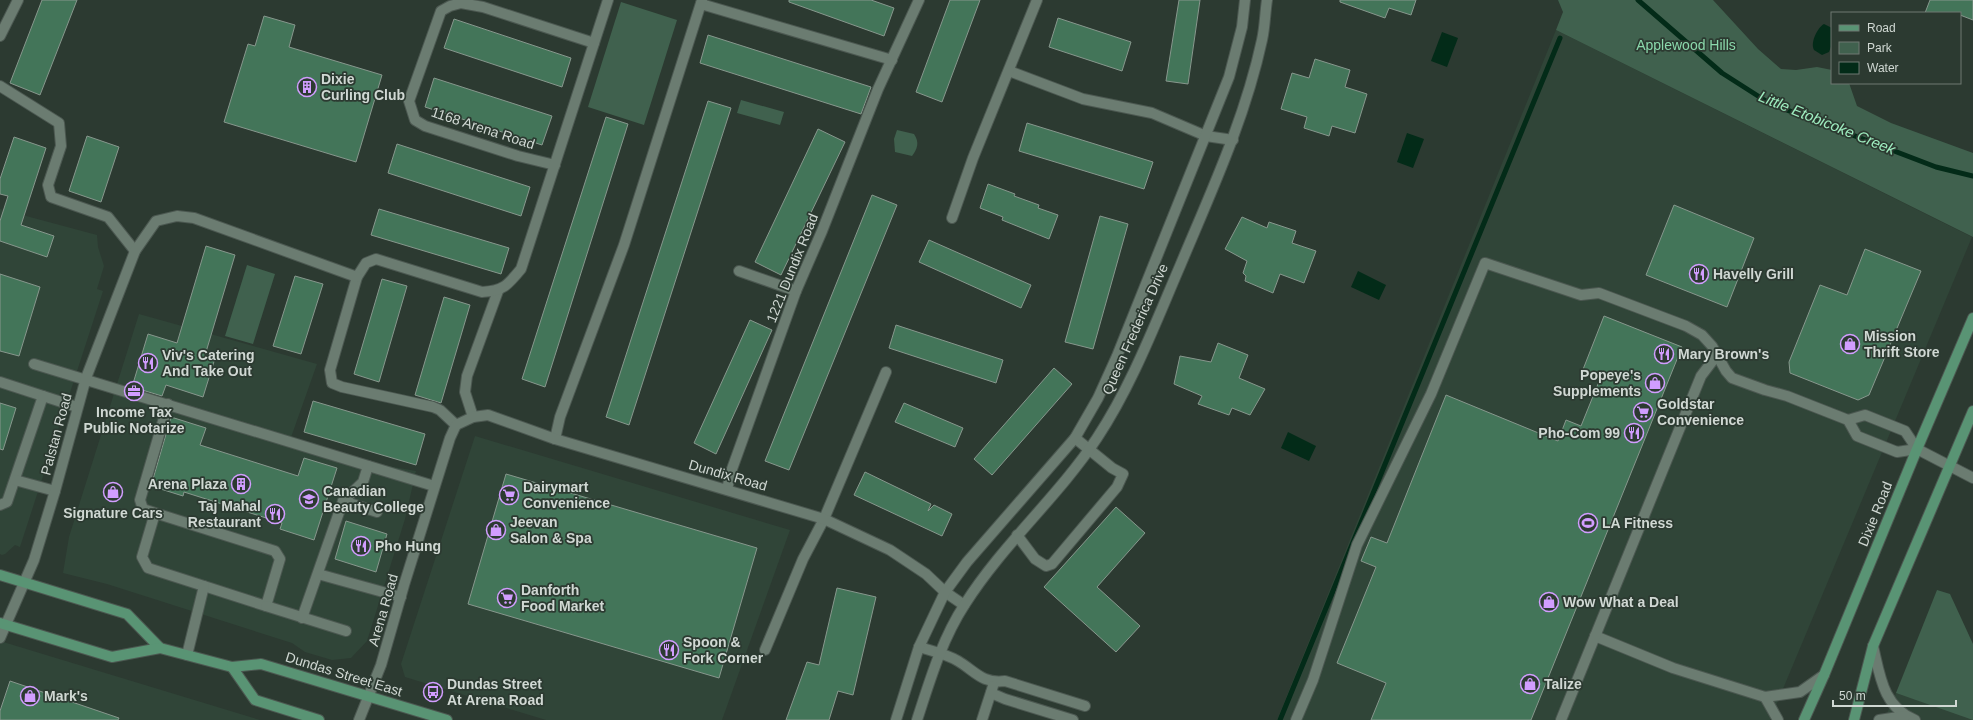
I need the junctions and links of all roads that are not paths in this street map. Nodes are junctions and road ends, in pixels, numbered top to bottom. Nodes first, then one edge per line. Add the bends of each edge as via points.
1 (18, 0) edge
2 (608, 0) edge
3 (919, 0) edge
4 (1037, 0) edge
5 (1245, 0) edge
6 (1267, 0) edge
7 (702, 2) edge
8 (0, 36) edge
9 (594, 43) junction
10 (892, 60) junction
11 (1009, 71) junction
12 (0, 86) edge
13 (1206, 136) junction
14 (1233, 140) junction
15 (555, 165) junction
16 (952, 218) dead end
17 (135, 251) junction
18 (739, 271) dead end
19 (357, 277) junction
20 (498, 291) junction
21 (796, 291) junction
22 (1973, 318) edge
23 (1717, 355) junction
24 (34, 364) dead end
25 (886, 372) dead end
26 (86, 378) junction
27 (0, 382) edge
28 (42, 396) junction
29 (168, 404) junction
30 (77, 407) junction
31 (1973, 411) edge
32 (470, 418) junction
33 (1848, 420) junction
34 (456, 425) junction
35 (555, 438) junction
36 (1075, 438) junction
37 (1090, 449) junction
38 (1917, 449) junction
39 (368, 466) junction
40 (1950, 467) junction
41 (1973, 478) edge
42 (15, 480) junction
43 (434, 486) junction
44 (727, 489) junction
45 (55, 491) junction
46 (343, 501) junction
47 (0, 505) edge
48 (377, 512) dead end
49 (155, 513) junction
50 (824, 519) junction
51 (1017, 535) junction
52 (318, 574) junction
53 (0, 575) edge
54 (24, 583) junction
55 (204, 586) junction
56 (946, 592) junction
57 (401, 596) junction
58 (964, 605) junction
59 (266, 606) junction
60 (302, 618) junction
61 (3, 624) edge
62 (346, 631) dead end
63 (1596, 636) junction
64 (0, 638) edge
65 (1873, 646) junction
66 (919, 647) junction
67 (160, 648) junction
68 (765, 650) dead end
69 (940, 654) junction
70 (187, 655) junction
71 (232, 667) junction
72 (1824, 675) junction
73 (994, 682) junction
74 (991, 693) junction
75 (369, 696) junction
76 (1765, 697) junction
77 (1085, 706) dead end
78 (1905, 716) junction
79 (319, 720) edge
80 (359, 720) edge
81 (447, 720) edge
82 (896, 720) edge
83 (917, 720) edge
84 (982, 720) edge
85 (1073, 720) edge
86 (1296, 720) edge
87 (1561, 720) edge
88 (1778, 720) edge
89 (1804, 720) edge
90 (1854, 720) edge
91 (1879, 720) edge
92 (1915, 720) edge

1 - 8 street
2 - 9 street
3 - 10 street, 1221 Dundix Road
4 - 11 street
5 - 13 street, Queen Frederica Drive via 1242,27 1229,77
6 - 14 street, Queen Frederica Drive via 1262,38
7 - 10 street
7 - 35 street via 624,245 560,417
9 - 15 street
9 - 15 street, 1168 Arena Road via 483,7 461,3 450,6 441,11 409,101 415,120 425,126
10 - 21 street, 1221 Dundix Road
11 - 13 street via 1083,100 1152,113
11 - 16 street via 973,158
12 - 17 street via 59,123 61,146 48,185 51,197 108,217
13 - 14 street
13 - 36 street, Queen Frederica Drive via 1117,356 1098,398
14 - 37 street, Queen Frederica Drive via 1138,363 1108,421
15 - 20 street via 521,269
17 - 19 street, Palstan Road via 156,221 177,216 194,218
17 - 26 street, Palstan Road
18 - 21 street
19 - 20 street via 366,263 376,259 482,292
19 - 34 street via 330,370 332,383 434,407
20 - 32 street via 467,376 465,392
21 - 44 street, 1221 Dundix Road
22 - 38 main road, Dixie Road
23 - 33 street via 1732,378
23 - 63 street via 1701,376
23 - 86 street via 1702,335 1686,326 1604,295 1581,295 1485,263 1431,394 1357,545 1313,680
24 - 26 street
25 - 50 street
26 - 29 street
26 - 30 street, Palstan Road
27 - 28 street
28 - 30 street
28 - 42 street
29 - 39 street
29 - 49 street via 140,500 143,509
30 - 45 street, Palstan Road
31 - 40 main road
32 - 34 street
32 - 35 street, Dundix Road via 488,415
33 - 38 street via 1857,436 1897,452
33 - 38 street via 1865,414 1905,431
34 - 43 street, Arena Road
35 - 44 street, Dundix Road
36 - 37 street
36 - 56 street, Queen Frederica Drive via 967,562
37 - 51 street, Queen Frederica Drive via 1062,486
37 - 51 street via 1123,474 1117,486 1052,564 1046,566 1035,559
38 - 40 street
38 - 72 main road, Dixie Road
39 - 43 street
39 - 46 street via 363,482
40 - 41 street
40 - 65 main road
42 - 45 street
42 - 47 street via 7,502
43 - 57 street, Arena Road
44 - 50 street, Dundix Road
45 - 54 street, Palstan Road via 34,560
46 - 48 street
46 - 52 street
49 - 55 street via 142,557 148,568
49 - 59 street via 275,551 280,560
50 - 56 street, Dundix Road via 890,550 926,574
50 - 68 street via 803,559
51 - 58 street, Queen Frederica Drive
52 - 57 street
52 - 60 street
53 - 54 main road
54 - 61 street, Palstan Road
54 - 67 main road via 127,614
55 - 59 street
55 - 70 street
56 - 58 street, Dundix Road
56 - 66 street, Queen Frederica Drive
57 - 75 street, Arena Road
58 - 69 street, Queen Frederica Drive
59 - 60 street
60 - 62 street
61 - 64 street, Palstan Road
61 - 67 main road, Dundas Street East via 112,657
63 - 76 street via 1673,668
63 - 87 street
65 - 78 street via 1882,687 1889,701
65 - 90 main road
66 - 69 street
66 - 82 street, Queen Frederica Drive
67 - 70 main road, Dundas Street East
69 - 73 street via 958,661 975,675
69 - 83 street, Queen Frederica Drive
70 - 71 main road, Dundas Street East
71 - 75 main road, Dundas Street East via 261,664
71 - 79 main road via 255,700
72 - 76 street via 1800,692
72 - 89 main road, Dixie Road
73 - 74 street
73 - 77 street via 1005,681
74 - 84 street
74 - 85 street
75 - 80 street, Arena Road
75 - 81 main road, Dundas Street East
76 - 88 street
78 - 91 street
78 - 92 street

